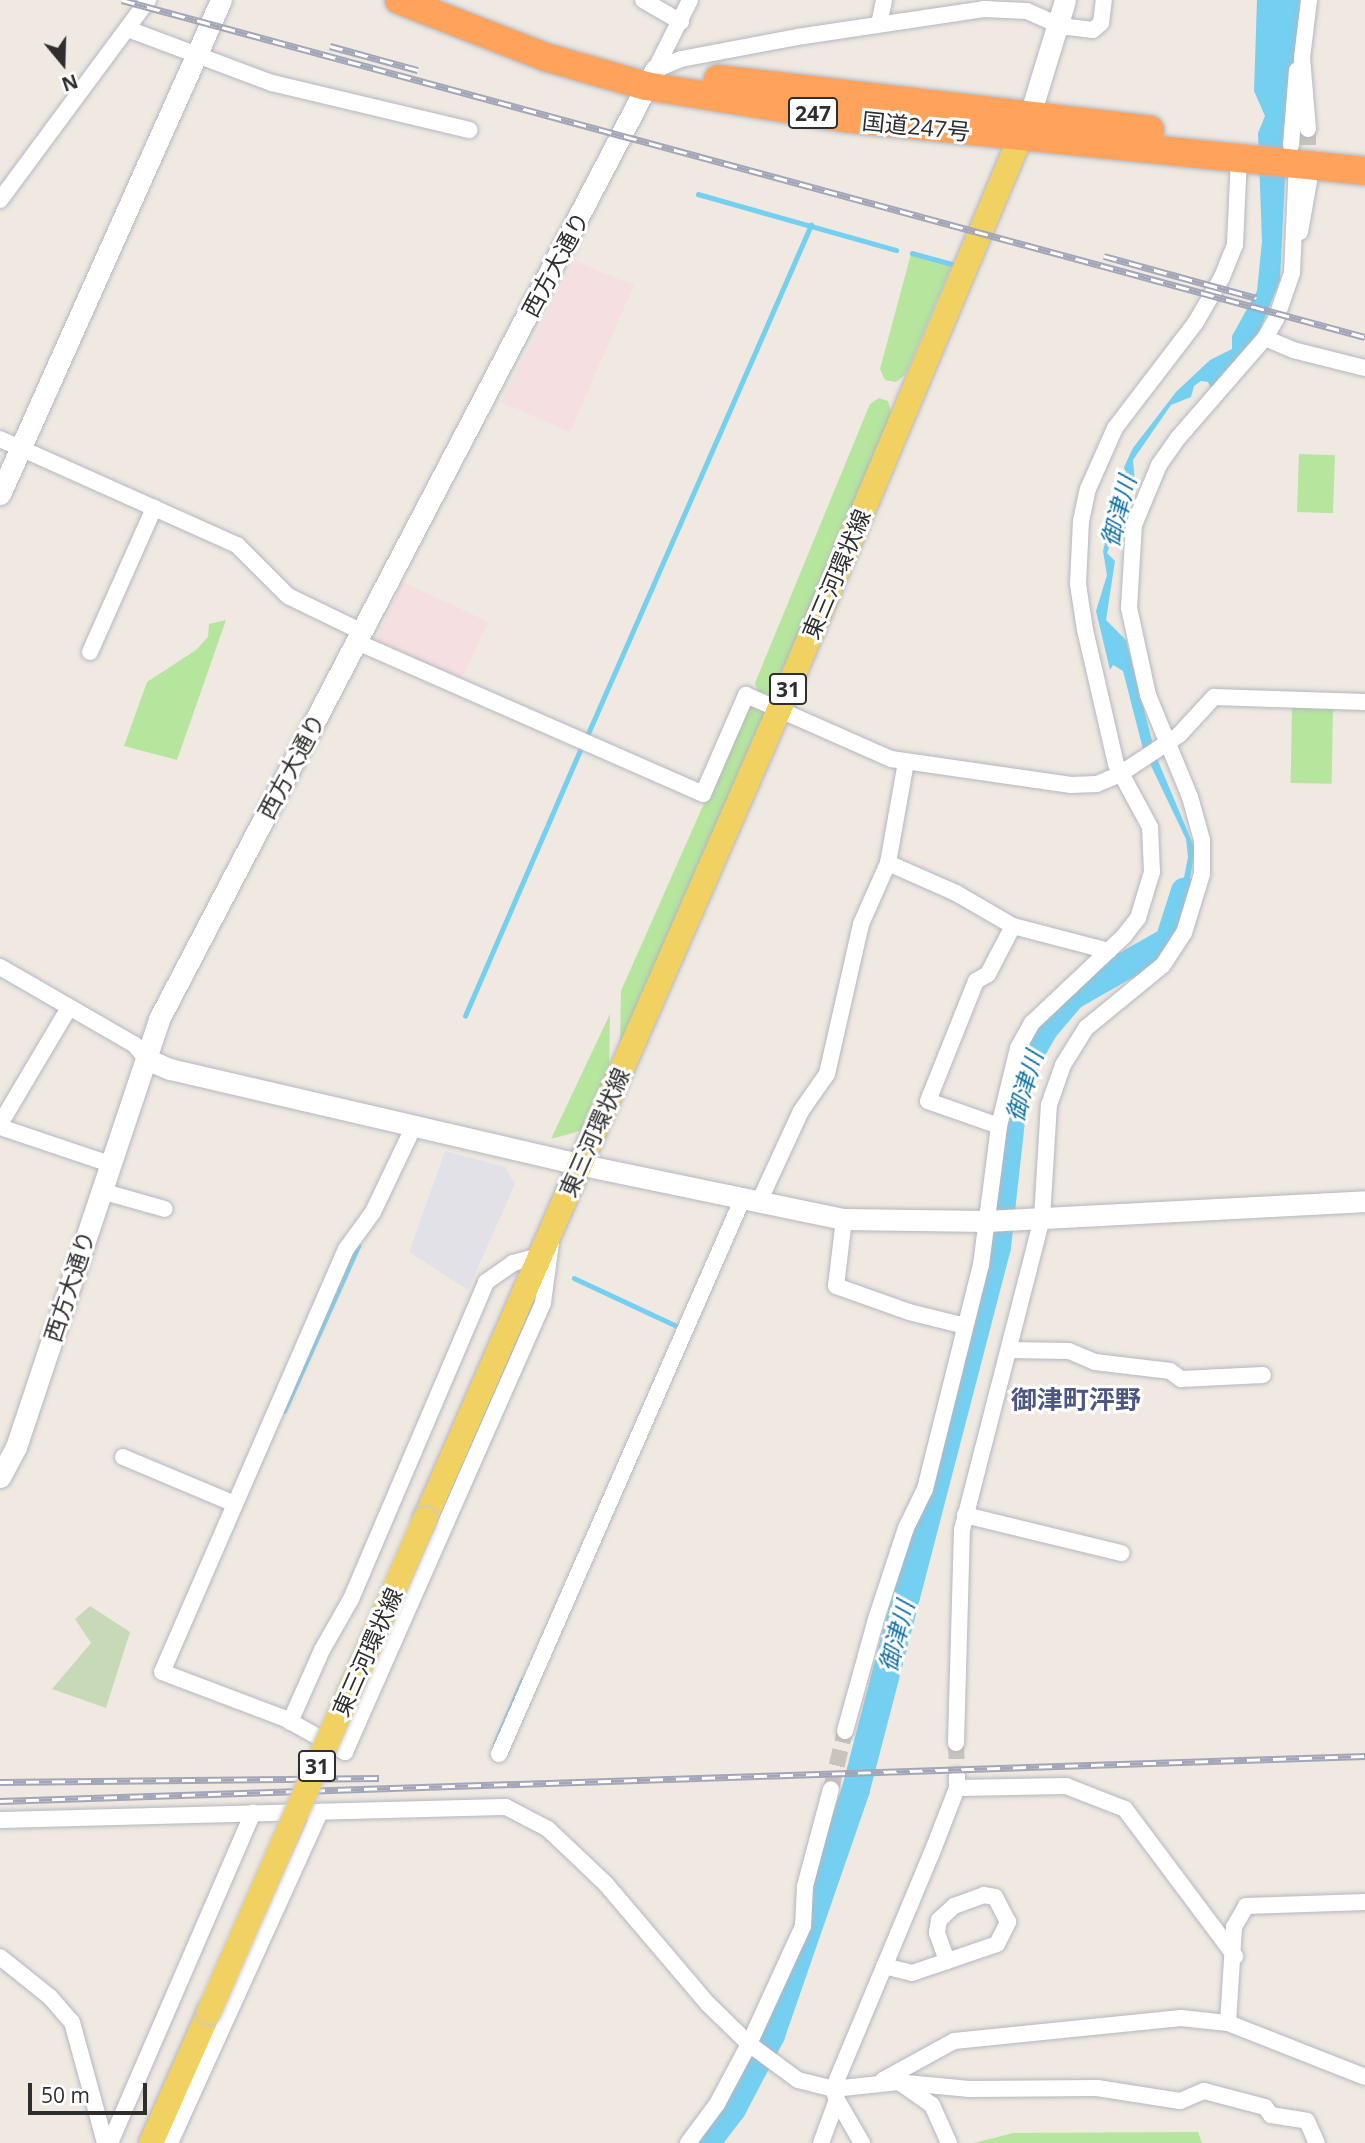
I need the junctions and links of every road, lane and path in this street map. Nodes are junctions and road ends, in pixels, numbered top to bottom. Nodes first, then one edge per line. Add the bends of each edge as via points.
1 (148, 0) edge
2 (221, 0) edge
3 (399, 0) edge
4 (448, 0) edge
5 (643, 0) edge
6 (690, 0) edge
7 (884, 0) edge
8 (1065, 0) edge
9 (1104, 0) edge
10 (1309, 0) edge
11 (1027, 6) edge
12 (681, 22) junction
13 (879, 24) junction
14 (1060, 26) junction
15 (128, 29) junction
16 (198, 54) junction
17 (1302, 58) junction
18 (650, 78) junction
19 (1024, 128) junction
20 (469, 130) dead end
21 (1240, 151) junction
22 (1365, 153) edge
23 (1297, 154) junction
24 (1365, 171) edge
25 (0, 200) edge
26 (1265, 338) junction
27 (1365, 368) edge
28 (0, 439) edge
29 (21, 449) junction
30 (0, 494) edge
31 (154, 508) junction
32 (360, 637) junction
33 (90, 652) dead end
34 (1365, 702) edge
35 (779, 710) junction
36 (1165, 745) junction
37 (906, 762) junction
38 (1124, 772) junction
39 (888, 863) junction
40 (1013, 926) junction
41 (1109, 951) junction
42 (0, 967) edge
43 (69, 1008) junction
44 (146, 1059) junction
45 (0, 1125) edge
46 (414, 1126) junction
47 (999, 1126) junction
48 (110, 1164) junction
49 (578, 1164) junction
50 (100, 1191) junction
51 (751, 1200) junction
52 (1365, 1201) edge
53 (165, 1209) dead end
54 (844, 1219) junction
55 (1041, 1219) junction
56 (989, 1221) junction
57 (552, 1226) junction
58 (540, 1256) junction
59 (965, 1326) junction
60 (1009, 1350) junction
61 (1263, 1375) dead end
62 (123, 1457) dead end
63 (0, 1477) edge
64 (235, 1504) junction
65 (965, 1515) junction
66 (1121, 1553) dead end
67 (290, 1722) junction
68 (845, 1731) tunnel mouth
69 (956, 1743) tunnel mouth
70 (499, 1754) dead end
71 (831, 1789) tunnel mouth
72 (320, 1812) junction
73 (253, 1813) junction
74 (0, 1820) edge
75 (1365, 1902) edge
76 (1235, 1956) junction
77 (0, 1957) edge
78 (947, 1961) junction
79 (884, 1966) junction
80 (1228, 2023) junction
81 (752, 2046) junction
82 (1365, 2077) edge
83 (891, 2081) junction
84 (834, 2095) junction
85 (105, 2143) edge
86 (110, 2143) edge
87 (151, 2143) edge
88 (170, 2143) edge
89 (688, 2143) edge
90 (821, 2143) edge
91 (862, 2143) edge
92 (949, 2143) edge
93 (1317, 2143) edge

1 - 15 street
2 - 16 street
3 - 18 highway, 国道247号 / 247 via 545,57
4 - 18 highway, 国道247号 / 247
5 - 12 street
6 - 12 street
7 - 13 street
8 - 14 street
9 - 14 street via 1101,23 1093,30
10 - 17 street
11 - 13 street
11 - 14 street
12 - 18 street
13 - 18 street via 681,59
14 - 19 street
15 - 16 street
15 - 25 street
16 - 20 street via 272,83
16 - 29 street
17 - 23 street
17 - 23 street via 1296,73
18 - 19 highway, 国道247号 / 247 via 844,118
18 - 32 street, 西方大通り
19 - 21 highway, 国道247号 / 247
19 - 35 main road, 東三河環状線 / 31
21 - 23 highway, 国道247号 / 247
21 - 38 street via 1235,245 1222,277 1196,322 1115,428 1087,489 1081,521 1082,607
22 - 23 highway, 国道247号 / 247
23 - 24 highway, 国道247号 / 247
23 - 26 street via 1290,281
26 - 27 street
26 - 36 street via 1178,438 1159,466 1134,525 1129,608 1148,695
28 - 29 street
29 - 30 street
29 - 31 street
31 - 32 street via 237,545 288,596
31 - 33 street
32 - 35 street via 703,794 746,695
32 - 44 street, 西方大通り via 159,1019
34 - 36 street via 1214,697
35 - 37 street
35 - 49 main road, 東三河環状線 / 31
36 - 38 street
36 - 55 street via 1202,840 1202,874 1195,902 1184,933 1163,965 1086,1028 1063,1065 1049,1105
37 - 38 street via 943,763 1060,785 1097,784
37 - 39 street
38 - 41 street via 1150,827 1152,872 1138,918
39 - 40 street via 956,893
39 - 51 street via 861,924 827,1074 800,1111
40 - 41 street
40 - 47 street via 988,974 976,981 928,1101
41 - 47 street via 1032,1023 1018,1048
42 - 43 street
43 - 44 street via 135,1045
43 - 45 street
44 - 46 street via 170,1069
44 - 48 street, 西方大通り
45 - 48 street
46 - 49 street
46 - 64 street via 373,1212 346,1249
47 - 56 street
48 - 50 street, 西方大通り
49 - 51 street
49 - 57 main road, 東三河環状線 / 31
50 - 53 street
50 - 63 street, 西方大通り via 16,1447
51 - 54 street
51 - 70 street
52 - 55 street
54 - 56 street
54 - 59 street via 836,1286
55 - 56 street
55 - 60 street
56 - 59 street
57 - 58 main road, 東三河環状線 / 31
57 - 67 street via 543,1303 345,1752
58 - 67 street via 513,1263 486,1282 351,1599
58 - 87 main road, 東三河環状線 / 31, bridge
59 - 68 street via 925,1489 906,1528
60 - 61 street via 1069,1351 1095,1362 1170,1371 1181,1379
60 - 65 street
62 - 64 street
64 - 67 street via 162,1672
65 - 66 street
65 - 69 street
71 - 81 street via 805,1886 803,1926
72 - 73 street
72 - 81 street via 506,1807 534,1820 605,1883 708,2004
72 - 88 street
73 - 74 street
73 - 86 street
75 - 76 street via 1247,1906 1234,1927
76 - 79 street via 1125,1809 1066,1786 957,1782
76 - 80 street
77 - 85 street via 50,1997 72,2022
78 - 78 street via 937,1933 939,1920 954,1906 984,1895 995,1898 1008,1922 997,1944
78 - 79 street via 912,1973
79 - 84 street
80 - 82 street
80 - 83 street via 1181,2018 954,2041
81 - 84 street via 788,2073
81 - 89 street
83 - 84 street
83 - 92 street via 932,2105
83 - 93 street via 970,2089 1097,2088 1180,2101 1204,2091 1265,2107 1271,2115 1307,2120
84 - 90 street
84 - 91 street

